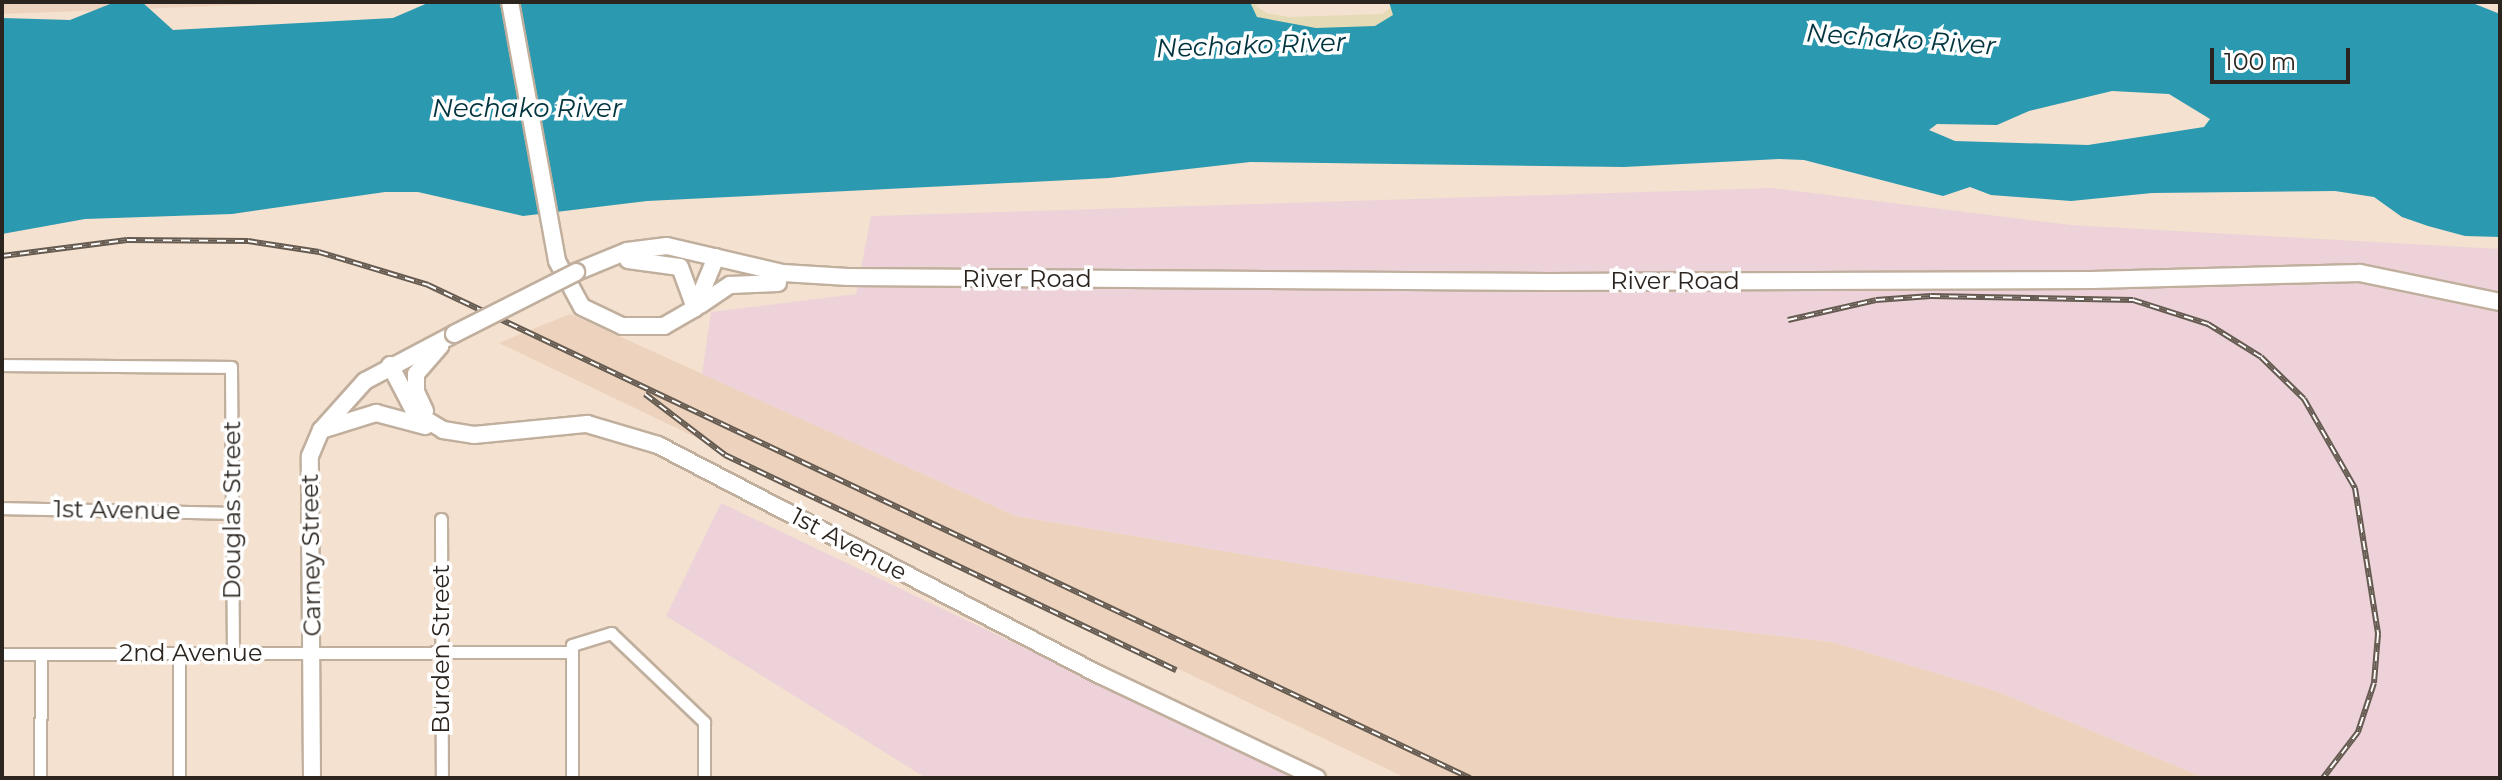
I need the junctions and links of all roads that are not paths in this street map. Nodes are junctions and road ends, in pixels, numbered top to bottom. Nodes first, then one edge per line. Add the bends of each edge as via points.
1 (510, 2) edge
2 (628, 260) junction
3 (714, 262) junction
4 (595, 265) junction
5 (848, 277) junction
6 (778, 283) junction
7 (2500, 302) edge
8 (695, 308) junction
9 (454, 334) junction
10 (2, 365) edge
11 (390, 365) junction
12 (321, 430) junction
13 (443, 430) junction
14 (2, 508) edge
15 (232, 513) junction
16 (441, 519) dead end
17 (572, 652) junction
18 (179, 653) junction
19 (233, 653) junction
20 (312, 653) junction
21 (441, 653) junction
22 (2, 654) edge
23 (41, 654) junction
24 (40, 778) edge
25 (179, 778) edge
26 (312, 778) edge
27 (442, 778) edge
28 (572, 778) edge
29 (704, 778) edge
30 (1317, 778) edge

1 - 8 main road via 552,230 569,290 603,321 645,329 664,326
2 - 3 main road, River Road
2 - 4 main road, River Road
2 - 8 main road via 680,267
3 - 4 main road, River Road via 649,247
3 - 5 main road, River Road
3 - 6 main road, River Road
3 - 8 main road
4 - 9 main road, River Road, bridge
5 - 6 main road, River Road
5 - 7 main road, River Road via 1596,282 2360,273
6 - 8 main road via 730,285
9 - 11 main road, River Road
9 - 13 main road via 416,374 420,401
10 - 15 street, Douglas Street via 231,367
11 - 12 main road, Carney Street via 341,403
11 - 13 main road via 415,413
12 - 13 main road, 1st Avenue via 376,413
12 - 20 main road, Carney Street via 308,478
13 - 30 main road, 1st Avenue via 474,435 587,424 658,445 1100,675
14 - 15 street, 1st Avenue
15 - 19 street, Douglas Street
16 - 21 street, Burden Street
17 - 21 street, 2nd Avenue
17 - 28 street
17 - 29 street via 572,645 592,635 611,633 704,722
18 - 19 street, 2nd Avenue
18 - 23 street, 2nd Avenue
18 - 25 street
19 - 20 street, 2nd Avenue
20 - 21 street, 2nd Avenue
20 - 26 main road, Carney Street
21 - 27 street, Burden Street
22 - 23 street, 2nd Avenue
23 - 24 street

